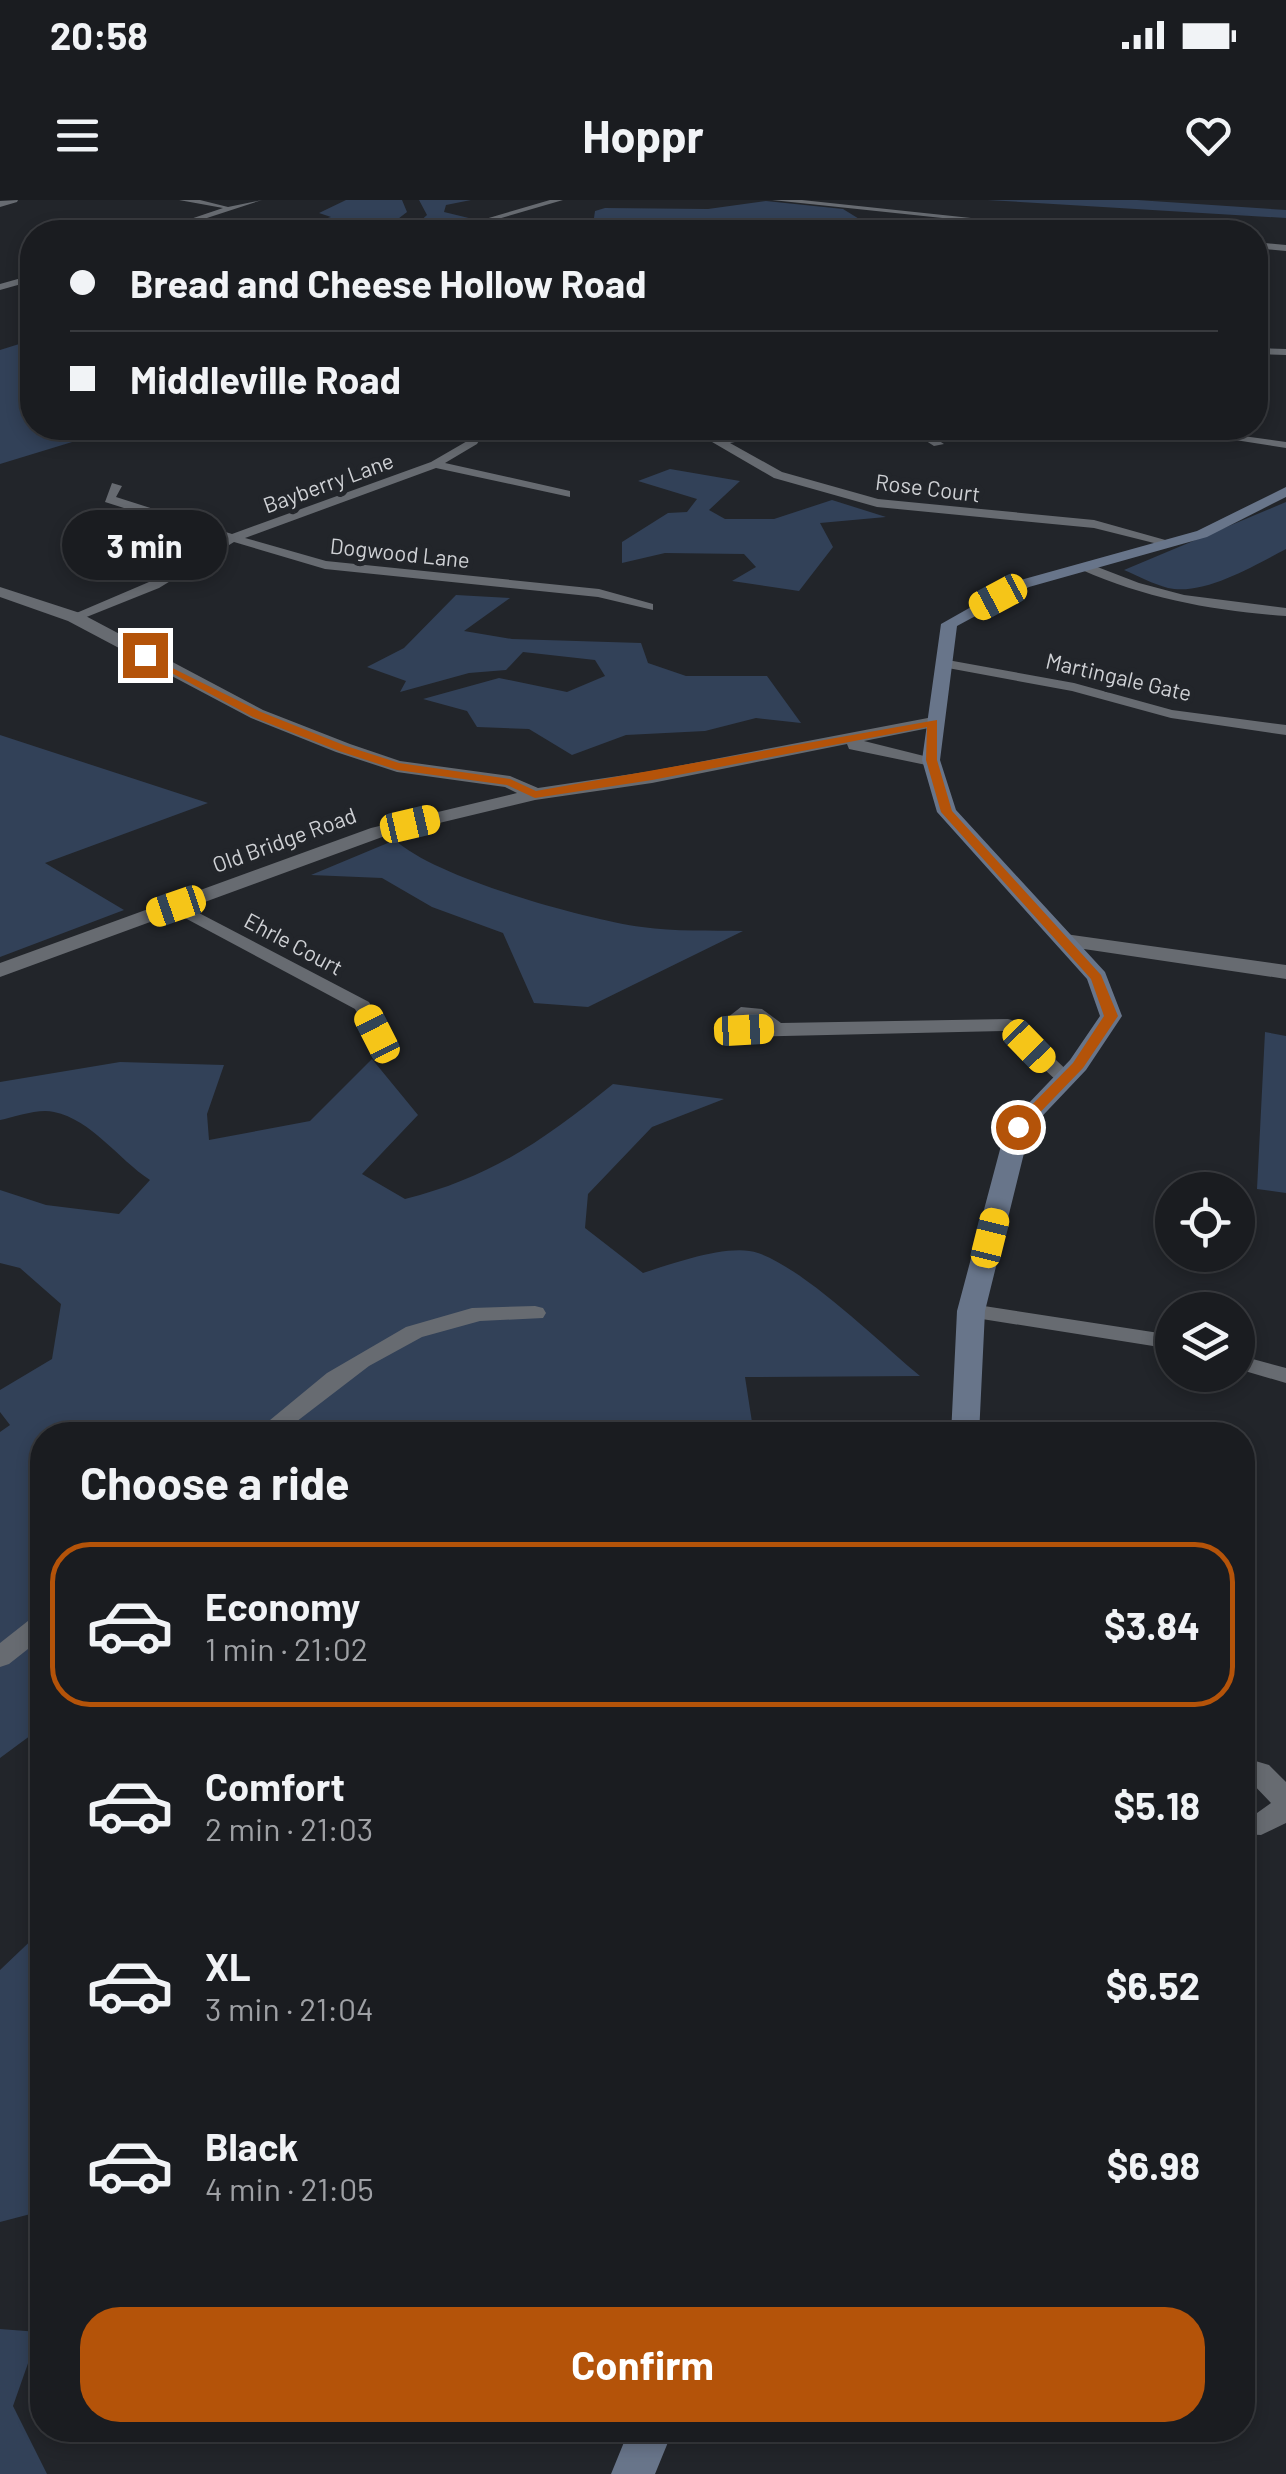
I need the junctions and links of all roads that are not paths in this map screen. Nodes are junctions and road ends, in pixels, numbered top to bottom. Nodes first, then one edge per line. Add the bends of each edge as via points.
1 (14, 200) edge
2 (183, 200) edge
3 (258, 200) edge
4 (559, 200) edge
5 (776, 200) edge
6 (0, 204) edge
7 (232, 208) junction
8 (194, 220) edge
9 (488, 220) edge
10 (972, 220) edge
11 (16, 270) dead end
12 (20, 272) edge
13 (473, 440) edge
14 (730, 440) edge
15 (932, 440) edge
16 (1256, 440) edge
17 (724, 441) joint
18 (938, 444) dead end
19 (1286, 444) edge
20 (436, 464) junction
21 (116, 486) dead end
22 (1286, 491) edge
23 (566, 494) dead end
24 (230, 540) junction
25 (1170, 543) junction
26 (1087, 567) junction
27 (0, 592) edge
28 (648, 607) dead end
29 (1286, 612) edge
30 (74, 617) junction
31 (942, 663) junction
32 (933, 722) junction
33 (1286, 730) edge
34 (835, 742) junction
35 (931, 760) junction
36 (535, 794) junction
37 (176, 906) junction
38 (1065, 940) junction
39 (0, 970) edge
40 (1286, 972) edge
41 (776, 1029) dead end
42 (377, 1034) dead end
43 (1066, 1078) junction
44 (971, 1311) junction
45 (534, 1314) dead end
46 (1155, 1339) edge
47 (1255, 1367) edge
48 (1286, 1376) edge
49 (280, 1422) edge
50 (966, 1422) edge
51 (30, 1633) edge
52 (0, 1657) edge
53 (1255, 1772) edge
54 (1286, 1803) edge
55 (1255, 1827) edge
56 (646, 2442) edge
57 (633, 2474) edge

1 - 6 street
2 - 7 street
3 - 7 street
4 - 9 street
5 - 10 street
7 - 8 street
11 - 12 street
13 - 20 street, Bayberry Lane
14 - 17 street
15 - 18 street
16 - 19 street
17 - 25 street, Rose Court via 778,475 878,503 1094,524
20 - 23 street
20 - 24 street, Bayberry Lane
21 - 24 street, Dogwood Lane via 110,499
22 - 25 main road
24 - 28 street, Dogwood Lane via 325,566 599,592
24 - 30 street, Bayberry Lane via 154,585
25 - 26 main road
26 - 29 street via 1170,596
26 - 31 main road via 1023,584 949,624
27 - 30 street
30 - 36 street via 257,714 342,748 397,766 510,782
31 - 32 main road
31 - 33 street, Martingale Gate via 1171,714
32 - 34 street, Old Bridge Road
32 - 35 main road
34 - 35 street
34 - 36 street, Old Bridge Road
35 - 38 main road via 946,812
36 - 37 street, Old Bridge Road via 378,832
37 - 39 street, Old Bridge Road
37 - 42 street, Ehrle Court via 362,1006
38 - 40 street
38 - 43 main road via 1097,978 1111,1016
41 - 43 street via 1008,1025
43 - 44 main road via 1018,1127
44 - 46 street
44 - 50 main road
45 - 49 street via 472,1314 411,1333 351,1365
47 - 48 street
51 - 52 street
53 - 54 street
54 - 55 street via 1269,1823
56 - 57 main road

